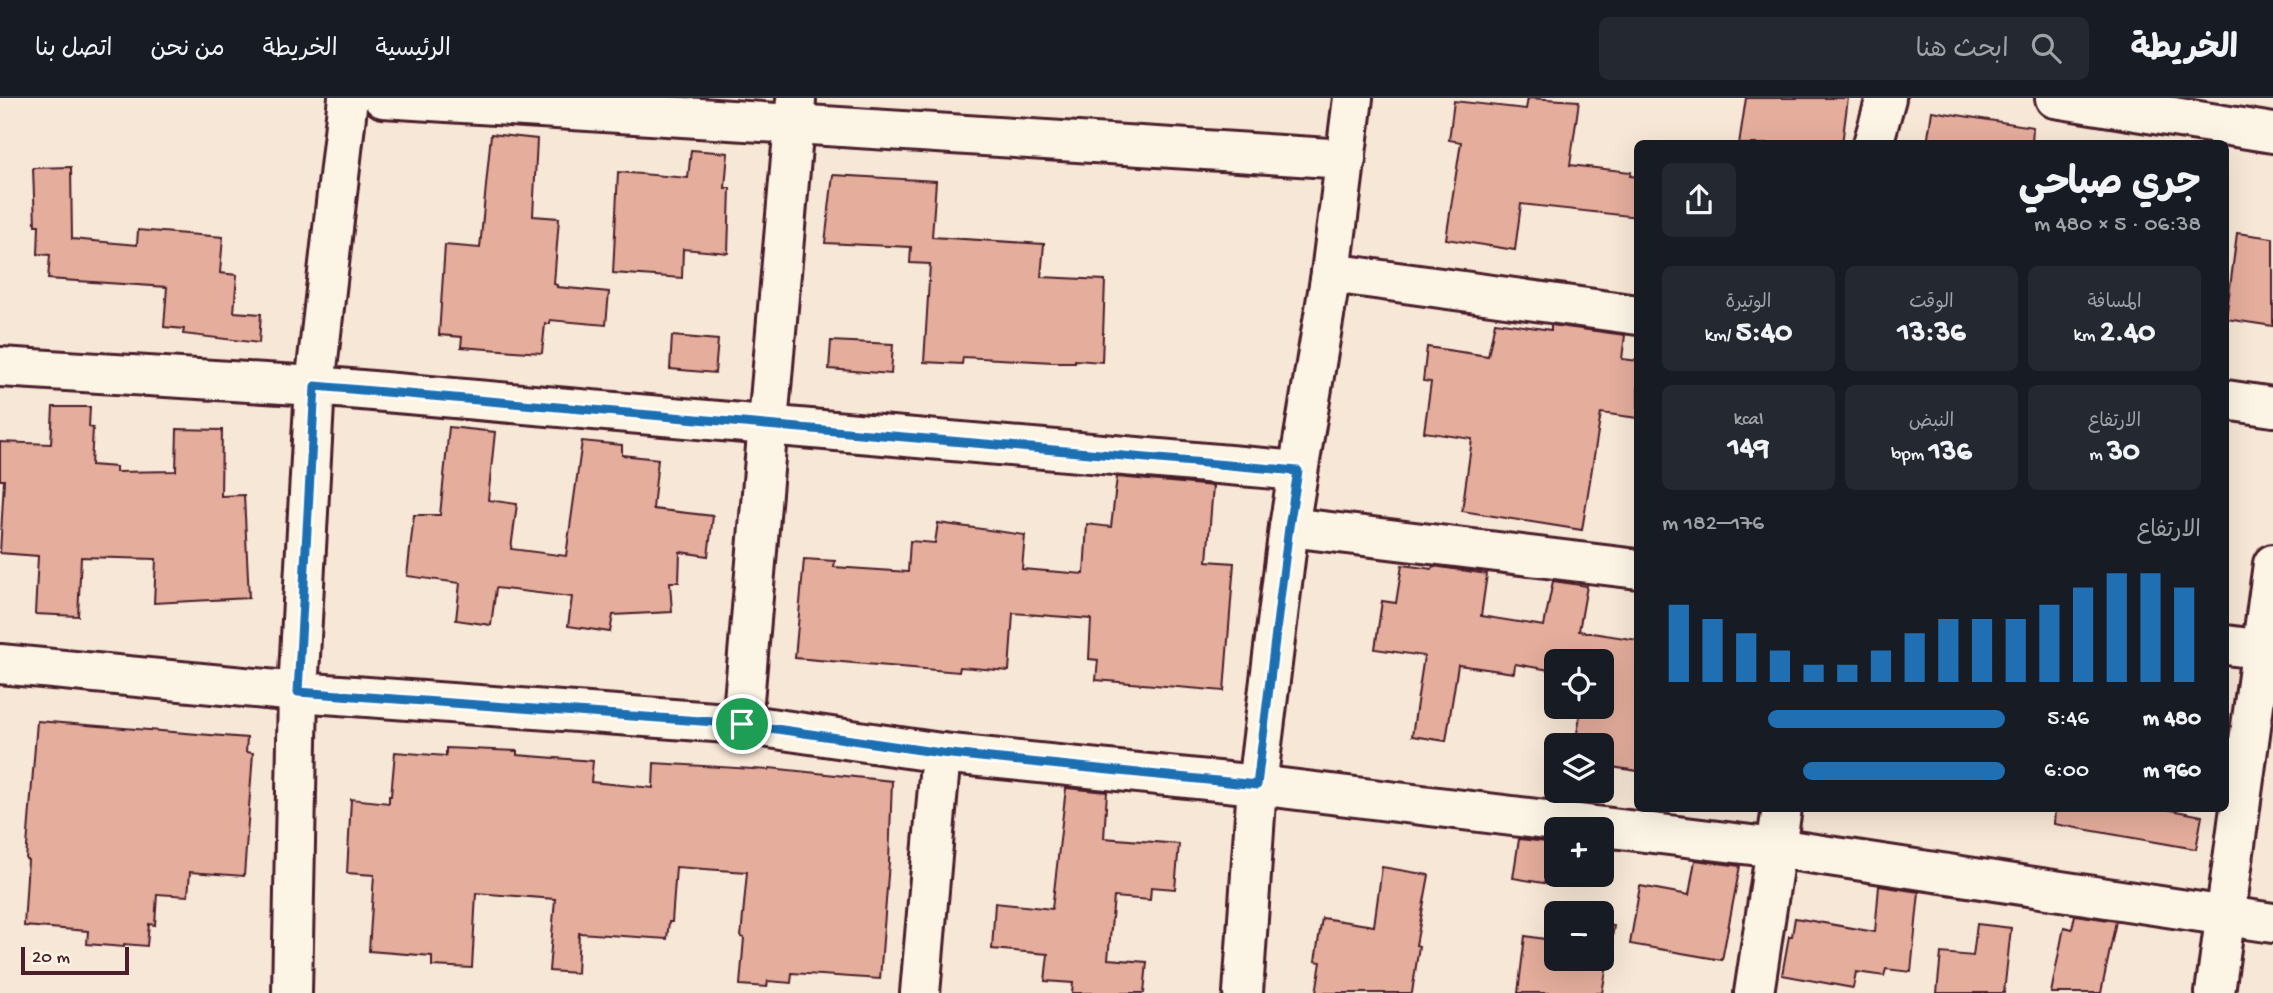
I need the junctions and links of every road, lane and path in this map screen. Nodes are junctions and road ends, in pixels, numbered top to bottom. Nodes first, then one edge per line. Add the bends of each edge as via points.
1 (348, 98) edge
2 (383, 98) edge
3 (1353, 98) edge
4 (1886, 98) edge
5 (2055, 98) edge
6 (795, 111) edge
7 (2273, 133) edge
8 (1873, 140) edge
9 (1346, 159) junction
10 (1331, 273) junction
11 (1634, 315) edge
12 (0, 367) edge
13 (315, 386) junction
14 (2229, 400) edge
15 (2273, 407) edge
16 (769, 426) junction
17 (1298, 471) junction
18 (1289, 527) junction
19 (2273, 564) edge
20 (1634, 569) edge
21 (2253, 649) edge
22 (0, 664) edge
23 (298, 692) junction
24 (742, 724) junction
25 (941, 753) junction
26 (1257, 785) junction
27 (1781, 812) edge
28 (1776, 848) junction
29 (2227, 915) junction
30 (2273, 923) edge
31 (292, 993) edge
32 (920, 993) edge
33 (1242, 993) edge
34 (1754, 993) edge
35 (2215, 993) edge

1 - 13 street
2 - 6 street
3 - 9 street
4 - 8 street
5 - 7 street
6 - 9 street
6 - 16 street
9 - 10 street
10 - 11 street
10 - 17 street
12 - 13 street
13 - 16 street
13 - 23 street
14 - 15 street
16 - 17 street
16 - 24 street
17 - 18 street
18 - 20 street
18 - 26 street
19 - 21 street
21 - 29 street
22 - 23 street
23 - 24 street
23 - 31 street
24 - 25 street
25 - 26 street
25 - 32 street
26 - 28 street
26 - 33 street
27 - 28 street
28 - 29 street
28 - 34 street
29 - 30 street
29 - 35 street

